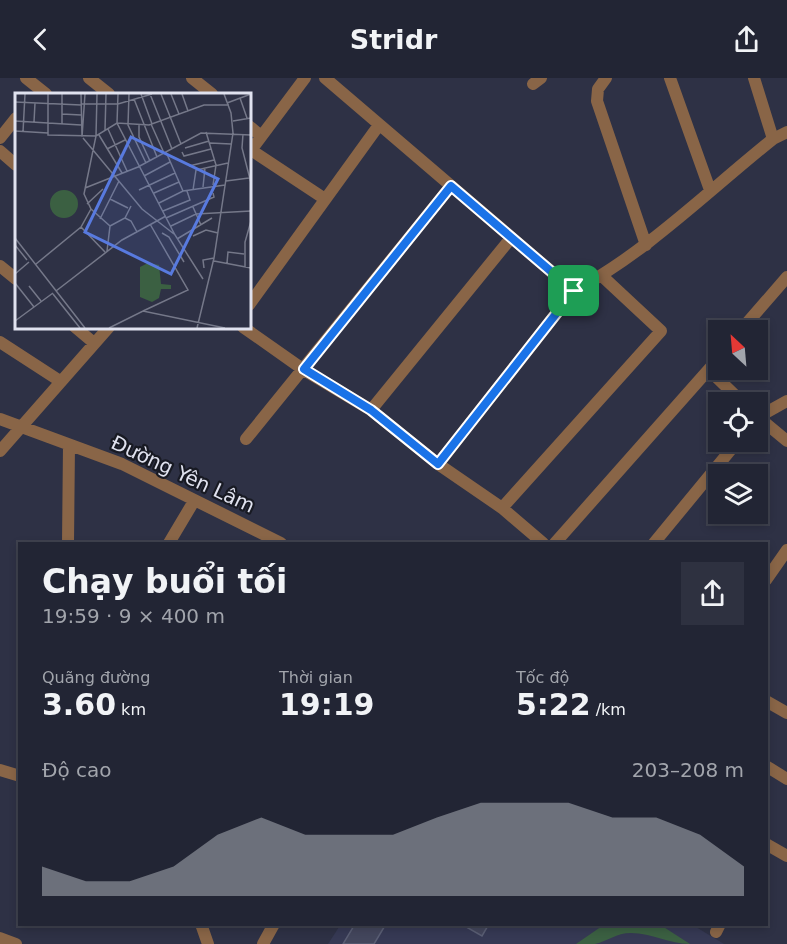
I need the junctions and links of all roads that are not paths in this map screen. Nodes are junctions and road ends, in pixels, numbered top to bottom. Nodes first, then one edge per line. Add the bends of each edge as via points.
1 (26, 78) edge
2 (89, 78) edge
3 (192, 78) edge
4 (325, 78) edge
5 (606, 78) edge
6 (670, 78) edge
7 (754, 78) edge
8 (299, 80) edge
9 (41, 93) edge
10 (108, 93) edge
11 (211, 93) edge
12 (15, 119) edge
13 (379, 124) junction
14 (250, 127) edge
15 (787, 132) edge
16 (261, 136) junction
17 (0, 138) edge
18 (773, 139) junction
19 (0, 151) edge
20 (250, 151) edge
21 (15, 164) edge
22 (451, 186) junction
23 (710, 190) junction
24 (325, 200) junction
25 (511, 238) junction
26 (646, 245) junction
27 (0, 266) edge
28 (602, 276) junction
29 (787, 277) edge
30 (15, 278) edge
31 (574, 291) junction
32 (250, 304) edge
33 (750, 320) edge
34 (76, 328) edge
35 (108, 328) edge
36 (244, 328) edge
37 (0, 342) edge
38 (94, 343) junction
39 (304, 369) junction
40 (708, 372) edge
41 (720, 380) edge
42 (60, 381) junction
43 (732, 392) edge
44 (787, 401) edge
45 (371, 410) junction
46 (768, 411) edge
47 (0, 419) edge
48 (768, 425) edge
49 (21, 429) junction
50 (246, 439) dead end
51 (787, 441) edge
52 (69, 445) junction
53 (0, 451) edge
54 (729, 452) edge
55 (438, 464) junction
56 (194, 501) junction
57 (502, 508) junction
58 (68, 542) edge
59 (170, 542) edge
60 (279, 542) edge
61 (540, 542) edge
62 (556, 542) edge
63 (655, 542) edge
64 (787, 550) edge
65 (768, 577) edge
66 (768, 701) edge
67 (787, 713) edge
68 (768, 767) edge
69 (0, 770) edge
70 (18, 776) edge
71 (787, 779) edge
72 (768, 845) edge
73 (787, 856) edge
74 (202, 926) edge
75 (273, 926) edge
76 (0, 938) edge
77 (16, 944) edge
78 (208, 944) edge
79 (263, 944) edge

1 - 9 street
2 - 10 street
3 - 11 street
4 - 13 street
5 - 26 street via 598,89 597,101
6 - 23 street
7 - 18 street
8 - 16 street
12 - 17 street
13 - 22 street
13 - 24 street
14 - 16 street
15 - 18 street
16 - 20 street
18 - 23 street
19 - 21 street
20 - 24 street
22 - 25 street
22 - 39 street
23 - 26 street
24 - 32 street
25 - 31 street
25 - 45 street
26 - 28 street
27 - 30 street
28 - 31 street
28 - 57 street via 661,331
29 - 33 street
31 - 55 street
34 - 38 street
35 - 38 street
36 - 39 street
37 - 42 street
38 - 42 street
39 - 45 street
39 - 50 street
40 - 62 street
41 - 43 street
42 - 49 street
44 - 46 street
45 - 55 street
47 - 49 street, Đường Yên Lâm
48 - 51 street
49 - 52 street, Đường Yên Lâm
49 - 53 street
52 - 56 street, Đường Yên Lâm via 122,464
52 - 58 street
54 - 63 street
55 - 57 street
56 - 59 street
56 - 60 street, Đường Yên Lâm
57 - 61 street
64 - 65 street
66 - 67 street
68 - 71 street
69 - 70 street
72 - 73 street
74 - 78 street
75 - 79 street
76 - 77 street

